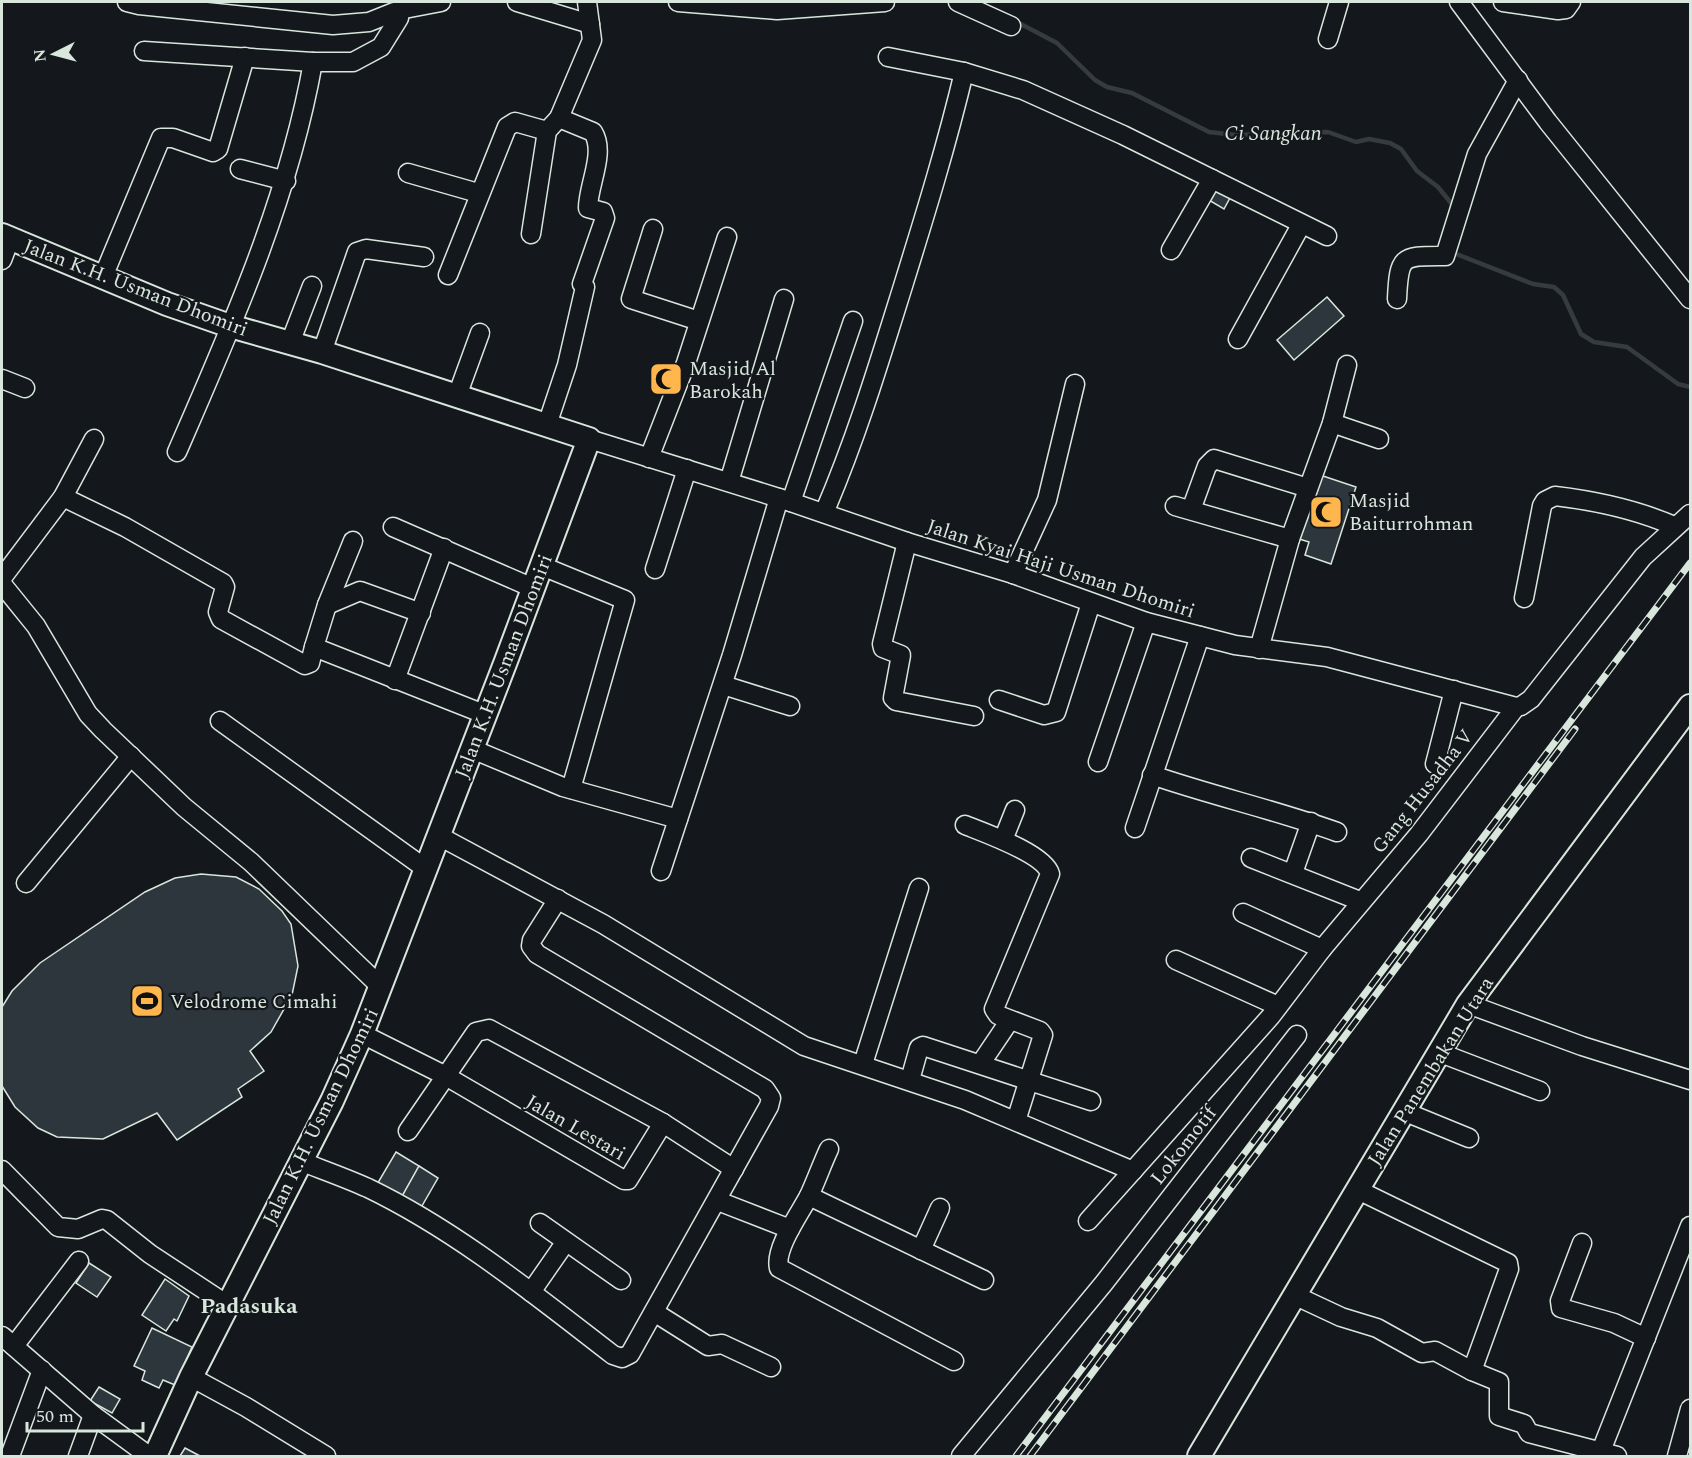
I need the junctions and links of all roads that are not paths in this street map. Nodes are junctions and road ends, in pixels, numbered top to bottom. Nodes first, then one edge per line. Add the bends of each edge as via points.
1 (441, 2) edge
2 (517, 2) edge
3 (587, 2) edge
4 (678, 2) edge
5 (885, 2) edge
6 (958, 2) edge
7 (1340, 2) edge
8 (1459, 2) edge
9 (1503, 2) edge
10 (1571, 2) edge
11 (135, 3) edge
12 (397, 13) junction
13 (590, 24) junction
14 (1011, 26) dead end
15 (1328, 39) dead end
16 (144, 51) dead end
17 (245, 57) junction
18 (888, 57) dead end
19 (313, 62) junction
20 (964, 72) junction
21 (1518, 80) junction
22 (553, 124) junction
23 (240, 169) dead end
24 (408, 173) dead end
25 (1212, 179) junction
26 (285, 181) junction
27 (478, 193) junction
28 (1301, 225) junction
29 (652, 229) dead end
30 (531, 234) dead end
31 (1327, 236) dead end
32 (727, 237) dead end
33 (4, 244) edge
34 (1171, 250) dead end
35 (424, 257) dead end
36 (448, 275) dead end
37 (103, 277) junction
38 (312, 286) dead end
39 (784, 299) dead end
40 (1397, 299) dead end
41 (1690, 299) edge
42 (699, 321) junction
43 (853, 321) dead end
44 (230, 326) junction
45 (480, 333) dead end
46 (1238, 339) dead end
47 (290, 343) junction
48 (322, 352) junction
49 (1347, 365) dead end
50 (2, 379) edge
51 (1075, 384) dead end
52 (25, 388) dead end
53 (457, 396) junction
54 (1332, 423) junction
55 (547, 425) junction
56 (94, 439) dead end
57 (589, 439) junction
58 (1379, 439) dead end
59 (177, 452) dead end
60 (649, 458) junction
61 (687, 469) junction
62 (729, 482) junction
63 (1308, 488) junction
64 (63, 497) junction
65 (785, 500) junction
66 (824, 513) junction
67 (1690, 514) edge
68 (1674, 526) junction
69 (393, 527) dead end
70 (1290, 539) junction
71 (353, 540) dead end
72 (907, 542) junction
73 (444, 548) junction
74 (542, 566) junction
75 (655, 569) dead end
76 (1012, 574) junction
77 (2, 578) edge
78 (2, 585) edge
79 (533, 588) junction
80 (1524, 598) dead end
81 (1091, 603) junction
82 (327, 605) junction
83 (421, 614) junction
84 (1146, 622) junction
85 (1200, 636) junction
86 (314, 647) junction
87 (1259, 649) junction
88 (395, 680) junction
89 (723, 685) junction
90 (1454, 690) junction
91 (999, 700) dead end
92 (790, 706) dead end
93 (1690, 706) edge
94 (1516, 707) junction
95 (484, 714) junction
96 (974, 716) dead end
97 (220, 721) dead end
98 (472, 749) junction
99 (131, 756) junction
100 (1098, 762) dead end
101 (1435, 764) dead end
102 (1152, 775) junction
103 (572, 789) junction
104 (1015, 810) dead end
105 (678, 819) junction
106 (1311, 822) junction
107 (965, 825) dead end
108 (1134, 828) dead end
109 (1336, 832) dead end
110 (439, 836) junction
111 (1003, 840) junction
112 (1251, 858) dead end
113 (426, 869) junction
114 (661, 872) dead end
115 (1293, 873) junction
116 (26, 883) dead end
117 (919, 888) dead end
118 (558, 899) junction
119 (1360, 901) junction
120 (1243, 913) dead end
121 (1322, 949) junction
122 (1176, 960) dead end
123 (381, 987) junction
124 (1468, 1004) junction
125 (1275, 1011) junction
126 (1010, 1020) junction
127 (362, 1034) junction
128 (1297, 1035) dead end
129 (1438, 1052) junction
130 (981, 1063) junction
131 (863, 1064) junction
132 (444, 1075) junction
133 (909, 1080) junction
134 (1690, 1080) edge
135 (1030, 1081) junction
136 (1540, 1091) dead end
137 (1091, 1101) dead end
138 (1403, 1111) junction
139 (1016, 1121) junction
140 (663, 1123) junction
141 (408, 1131) dead end
142 (1469, 1138) dead end
143 (829, 1149) dead end
144 (300, 1161) junction
145 (734, 1168) junction
146 (2, 1170) edge
147 (1133, 1171) junction
148 (1358, 1190) junction
149 (809, 1196) junction
150 (718, 1200) junction
151 (940, 1208) dead end
152 (1088, 1221) dead end
153 (540, 1223) dead end
154 (1690, 1226) edge
155 (789, 1229) junction
156 (565, 1243) junction
157 (1582, 1243) dead end
158 (921, 1250) junction
159 (79, 1261) dead end
160 (621, 1280) dead end
161 (984, 1280) dead end
162 (531, 1292) junction
163 (1294, 1295) junction
164 (229, 1306) junction
165 (654, 1312) junction
166 (1646, 1338) junction
167 (8, 1341) edge
168 (954, 1361) dead end
169 (771, 1367) dead end
170 (42, 1370) junction
171 (1472, 1371) junction
172 (191, 1377) junction
173 (1690, 1409) edge
174 (93, 1415) junction
175 (1204, 1455) edge
176 (1606, 1455) edge
177 (10, 1456) edge
178 (78, 1456) edge
179 (149, 1456) edge
180 (155, 1456) edge
181 (326, 1456) edge
182 (960, 1456) edge
183 (1677, 1456) edge

1 - 12 street
2 - 13 street
3 - 13 street
4 - 5 street via 777,10
6 - 14 street
7 - 15 street
8 - 21 street
9 - 10 street via 1558,10 1566,9
11 - 12 street via 333,25
12 - 19 street via 381,47 364,58 353,62
13 - 22 street via 592,40
16 - 17 street
17 - 19 street
17 - 37 street via 218,149 209,151 173,138 161,138
18 - 20 street
19 - 26 street
20 - 25 street via 1023,90
20 - 66 street via 877,370 847,460
21 - 40 street via 1477,154 1447,249 1402,262
21 - 41 street
22 - 27 street via 509,124
22 - 30 street
22 - 55 street via 592,132 597,143 588,208 603,212 605,218 585,270 585,287 567,365
23 - 26 street
24 - 27 street
25 - 28 street
25 - 34 street
26 - 44 street
27 - 36 street
28 - 31 street
28 - 46 street
29 - 42 street via 631,299
32 - 42 street
33 - 37 main road, Jalan K.H. Usman Dhomiri
35 - 48 street via 366,249 357,252
37 - 44 main road, Jalan K.H. Usman Dhomiri
38 - 47 street
39 - 62 street
42 - 60 street
43 - 65 street
44 - 47 main road, Jalan K.H. Usman Dhomiri
44 - 59 street
45 - 53 street
47 - 48 main road, Jalan K.H. Usman Dhomiri
48 - 53 main road, Jalan K.H. Usman Dhomiri
49 - 54 street
50 - 52 street
51 - 76 street via 1047,500
53 - 55 main road, Jalan K.H. Usman Dhomiri
54 - 58 street
54 - 63 street
55 - 57 main road, Jalan K.H. Usman Dhomiri
56 - 64 street
57 - 60 street, Jalan Kyai Haji Usman Dhomiri
57 - 74 main road, Jalan K.H. Usman Dhomiri
60 - 61 street, Jalan Kyai Haji Usman Dhomiri
61 - 62 street, Jalan Kyai Haji Usman Dhomiri
61 - 75 street
62 - 65 street, Jalan Kyai Haji Usman Dhomiri
63 - 70 street
63 - 70 street via 1214,459 1183,508
64 - 77 street
64 - 86 street via 224,583 218,612 221,619 306,666
65 - 66 street, Jalan Kyai Haji Usman Dhomiri
65 - 89 street
66 - 72 street, Jalan Kyai Haji Usman Dhomiri
67 - 68 street
68 - 80 street via 1606,503 1549,498 1542,506
68 - 94 street via 1643,557 1532,699
69 - 73 street
70 - 87 street
71 - 82 street
72 - 76 street, Jalan Kyai Haji Usman Dhomiri
72 - 96 street via 882,644 901,655 893,698
73 - 79 street
73 - 83 street
74 - 79 main road, Jalan K.H. Usman Dhomiri
74 - 103 street via 625,600
76 - 81 street, Jalan Kyai Haji Usman Dhomiri
78 - 99 street via 36,626 88,714
79 - 95 main road, Jalan K.H. Usman Dhomiri
81 - 84 street, Jalan Kyai Haji Usman Dhomiri
81 - 91 street via 1056,712 1044,715
82 - 83 street via 360,591
82 - 86 street
83 - 88 street
84 - 85 street, Jalan Kyai Haji Usman Dhomiri
84 - 100 street
85 - 87 street, Jalan Kyai Haji Usman Dhomiri
85 - 102 street
86 - 88 street
87 - 90 street, Jalan Kyai Haji Usman Dhomiri via 1327,657
88 - 95 street
89 - 92 street
89 - 105 street
90 - 94 street, Jalan Kyai Haji Usman Dhomiri
90 - 101 street
93 - 124 main road, Jalan Panembakan Utara
94 - 119 street, Gang Husadha V via 1419,834
95 - 98 main road, Jalan K.H. Usman Dhomiri
97 - 113 street
98 - 103 street
98 - 110 main road, Jalan K.H. Usman Dhomiri
99 - 116 street
99 - 123 street via 184,807 251,862
102 - 106 street
102 - 108 street
103 - 105 street
104 - 111 street
105 - 114 street
106 - 109 street
106 - 115 street
107 - 111 street
110 - 113 main road, Jalan K.H. Usman Dhomiri
110 - 118 street
111 - 126 street via 1046,865 1050,874 994,1010
112 - 115 street
113 - 123 main road, Jalan K.H. Usman Dhomiri
115 - 119 street
117 - 131 street
118 - 131 street via 804,1046
118 - 145 street via 532,940 537,954 769,1093 769,1106
119 - 121 street, Gang Husadha V
120 - 121 street
121 - 125 street, Gang Husadha V
122 - 125 street
123 - 127 main road, Jalan K.H. Usman Dhomiri
124 - 129 main road, Jalan Panembakan Utara
124 - 134 street
125 - 147 street, Gang Husadha V
126 - 130 street
126 - 135 street via 1043,1033
127 - 132 street
127 - 144 main road, Jalan K.H. Usman Dhomiri
128 - 182 street, Lokomotif via 1104,1283
129 - 136 street
129 - 138 main road, Jalan Panembakan Utara
130 - 133 street via 923,1046
130 - 135 street
131 - 133 street
132 - 140 street via 476,1032 489,1029
132 - 140 street, Jalan Lestari via 626,1181
132 - 141 street
133 - 139 street
135 - 137 street
135 - 139 street
138 - 142 street
138 - 148 main road, Jalan Panembakan Utara
139 - 147 street
140 - 145 street
143 - 149 street
144 - 162 street via 368,1188 445,1232
144 - 164 main road, Jalan K.H. Usman Dhomiri
145 - 150 street
146 - 164 street via 58,1227 70,1230 107,1220 150,1254
147 - 152 street, Gang Husadha V
148 - 163 main road, Jalan Panembakan Utara
148 - 171 street via 1508,1263
149 - 155 street
149 - 158 street
150 - 155 street
150 - 165 street
151 - 158 street
153 - 156 street
154 - 166 street
155 - 168 street via 778,1259 779,1268
156 - 160 street
156 - 162 street
157 - 166 street via 1560,1301 1561,1308 1614,1323
158 - 161 street
159 - 167 street
162 - 165 street via 618,1358 630,1354
163 - 171 street via 1341,1317 1377,1328 1422,1353 1435,1351
163 - 175 main road, Jalan Panembakan Utara
164 - 172 main road, Jalan K.H. Usman Dhomiri
165 - 169 street via 708,1346 722,1344
166 - 176 street
167 - 170 street
170 - 174 street
170 - 177 street
171 - 176 street via 1500,1383 1497,1410 1501,1418 1523,1423 1530,1433
172 - 180 main road, Jalan K.H. Usman Dhomiri
172 - 181 street
173 - 183 street
174 - 178 street
174 - 179 street

